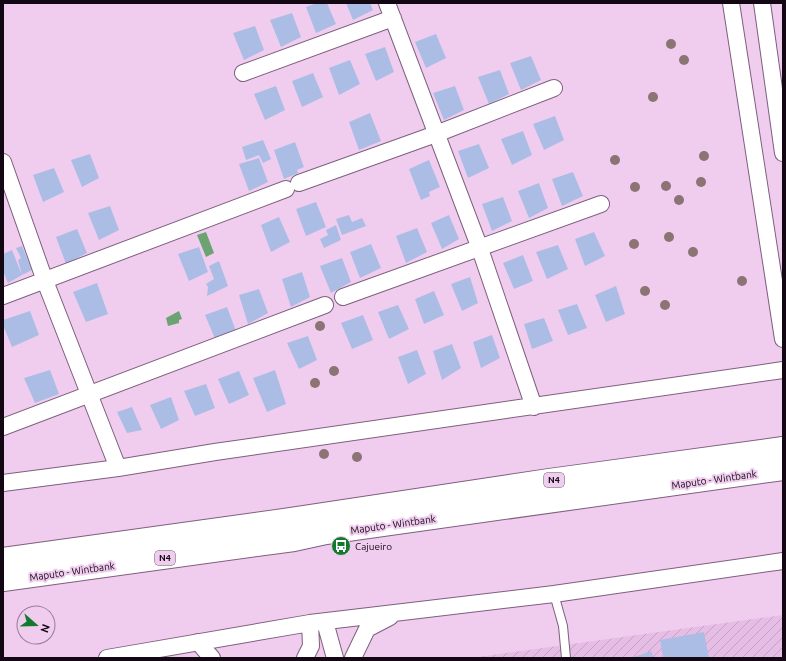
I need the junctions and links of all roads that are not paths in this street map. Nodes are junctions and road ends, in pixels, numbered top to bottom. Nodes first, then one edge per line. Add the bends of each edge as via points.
1 (731, 3) edge
2 (762, 3) edge
3 (390, 10) edge
4 (243, 73) dead end
5 (554, 88) dead end
6 (780, 112) edge
7 (436, 134) junction
8 (783, 153) edge
9 (3, 162) edge
10 (601, 204) dead end
11 (479, 246) junction
12 (44, 281) junction
13 (3, 296) edge
14 (343, 297) dead end
15 (325, 305) dead end
16 (783, 339) edge
17 (783, 370) edge
18 (89, 394) junction
19 (534, 407) junction
20 (3, 427) edge
21 (783, 448) edge
22 (118, 468) junction
23 (783, 469) edge
24 (3, 483) edge
25 (3, 559) edge
26 (783, 561) edge
27 (3, 580) edge
28 (554, 594) junction
29 (398, 612) junction
30 (317, 623) junction
31 (198, 642) junction
32 (106, 658) edge
33 (212, 658) edge
34 (305, 658) edge
35 (335, 658) edge
36 (353, 658) edge
37 (566, 658) edge

1 - 16 street
2 - 6 street
3 - 4 street
3 - 7 street
5 - 7 street
6 - 8 street
7 - 11 street
7 - 12 street
9 - 12 street
10 - 11 street
11 - 14 street
11 - 19 street
12 - 13 street
12 - 18 street
15 - 18 street
17 - 19 street
18 - 20 street
18 - 22 street
19 - 22 street
21 - 25 highway, Maputo - Wintbank / N4
22 - 24 street
23 - 27 highway, Maputo - Wintbank / N4
26 - 28 street
28 - 29 street
28 - 37 lane via 563,626
29 - 30 street
29 - 36 street via 367,630
30 - 31 street
30 - 34 street
30 - 35 street
31 - 32 street
31 - 33 street

